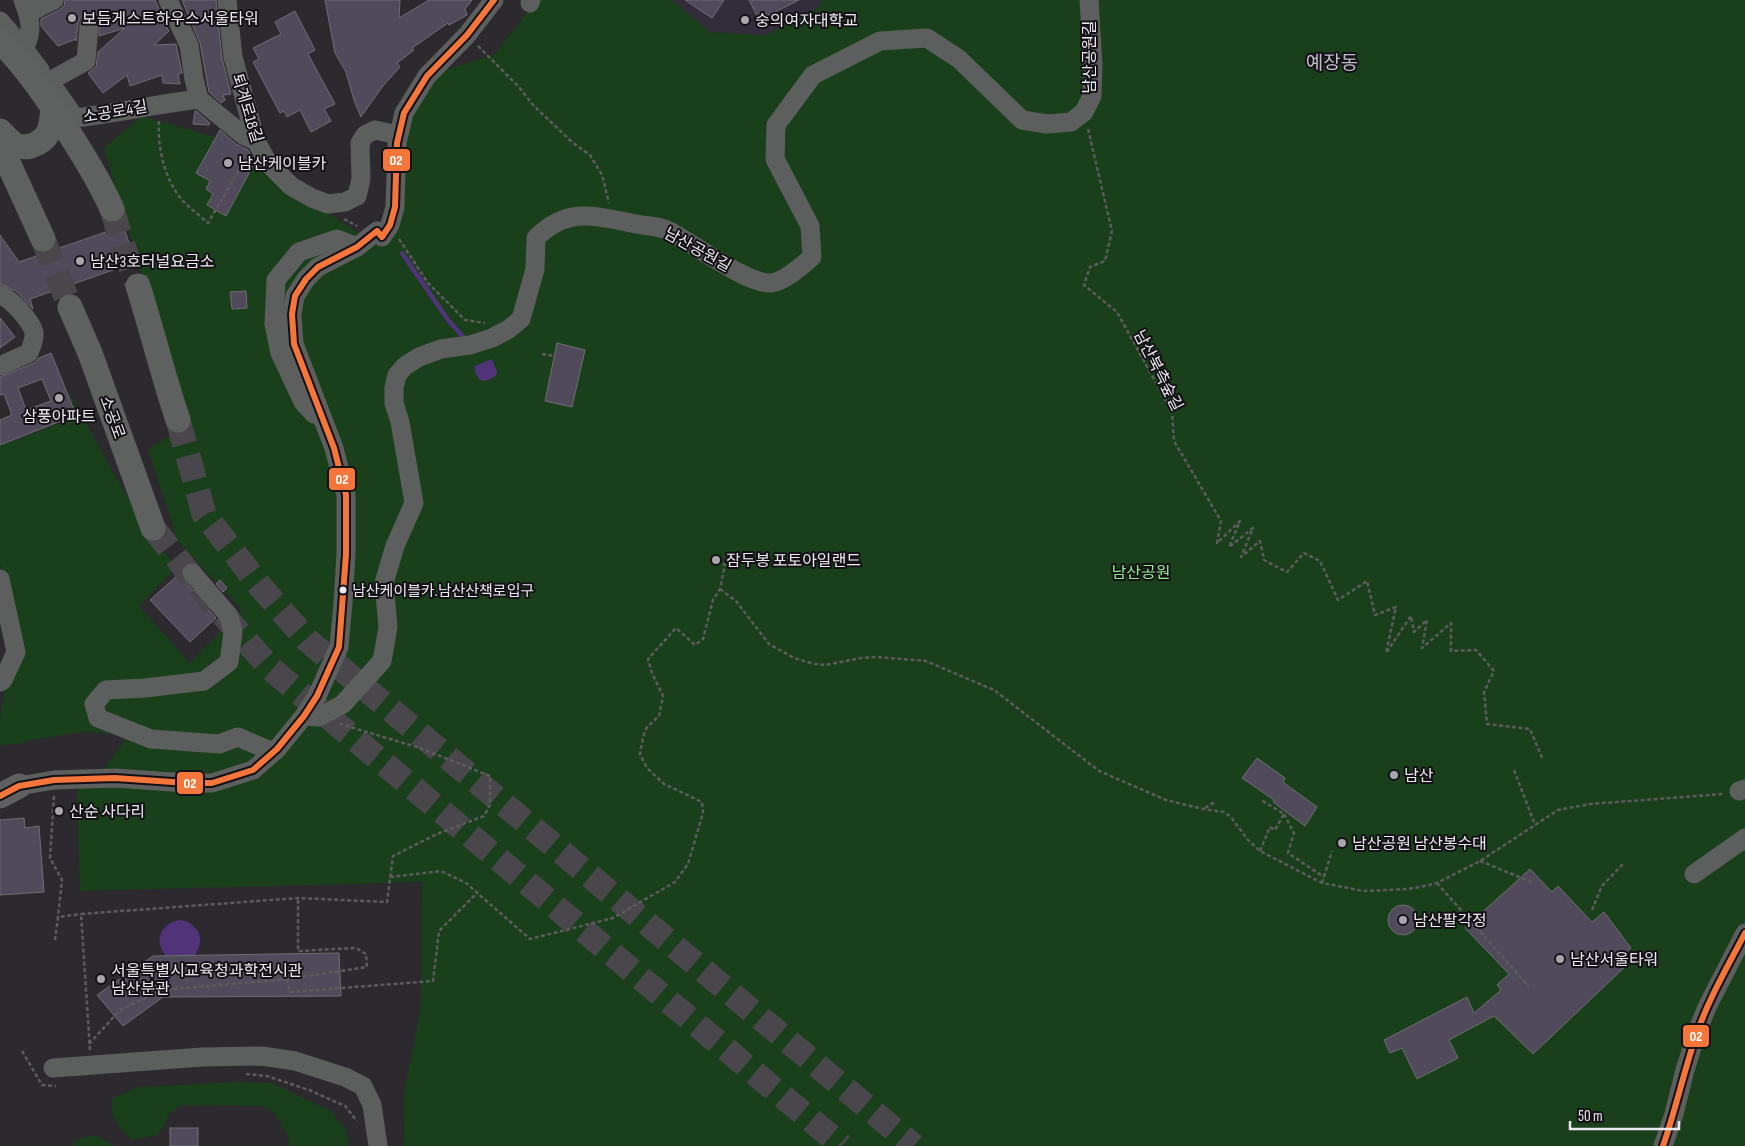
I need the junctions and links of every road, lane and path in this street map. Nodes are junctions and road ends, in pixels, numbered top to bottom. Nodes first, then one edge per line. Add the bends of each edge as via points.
1 (54, 0) edge
2 (168, 0) edge
3 (227, 0) edge
4 (494, 0) edge
5 (1089, 0) edge
6 (25, 6) edge
7 (0, 21) edge
8 (90, 25) dead end
9 (468, 35) junction
10 (0, 41) edge
11 (24, 49) junction
12 (48, 82) junction
13 (200, 99) junction
14 (160, 103) junction
15 (53, 107) junction
16 (1084, 112) junction
17 (0, 131) edge
18 (398, 135) junction
19 (256, 141) junction
20 (0, 145) edge
21 (328, 204) junction
22 (112, 209) tunnel mouth
23 (613, 219) junction
24 (383, 228) junction
25 (42, 239) tunnel mouth
26 (138, 286) tunnel mouth
27 (0, 295) edge
28 (70, 307) tunnel mouth
29 (490, 324) dead end
30 (542, 354) dead end
31 (555, 356) dead end
32 (0, 366) edge
33 (178, 420) tunnel mouth
34 (153, 528) tunnel mouth
35 (716, 561) dead end
36 (192, 573) dead end
37 (0, 579) edge
38 (720, 589) junction
39 (0, 682) edge
40 (312, 717) junction
41 (273, 752) junction
42 (1543, 760) dead end
43 (1514, 770) dead end
44 (6, 789) edge
45 (1742, 790) edge
46 (55, 794) dead end
47 (1261, 800) dead end
48 (1215, 802) dead end
49 (1203, 809) junction
50 (1284, 814) junction
51 (1536, 825) junction
52 (1745, 838) edge
53 (1260, 851) junction
54 (1332, 851) dead end
55 (1480, 861) junction
56 (1623, 864) dead end
57 (1694, 874) dead end
58 (390, 877) junction
59 (1324, 877) junction
60 (1322, 883) junction
61 (1437, 883) junction
62 (1534, 883) dead end
63 (477, 892) junction
64 (298, 898) junction
65 (1592, 910) dead end
66 (81, 914) junction
67 (58, 917) junction
68 (1745, 933) edge
69 (55, 940) dead end
70 (287, 979) junction
71 (1529, 987) dead end
72 (89, 1044) junction
73 (22, 1051) dead end
74 (91, 1066) junction
75 (53, 1068) dead end
76 (238, 1074) dead end
77 (62, 1085) dead end
78 (358, 1128) dead end
79 (378, 1146) edge
80 (1663, 1146) edge

1 - 6 street
2 - 13 street via 189,45
3 - 19 street, 퇴계로18길 via 233,57
4 - 9 street
5 - 16 street, 남산공원길 via 1092,96
6 - 11 street via 31,21
7 - 11 street, 소공로4길
8 - 12 street via 86,61
9 - 18 street via 427,76 404,113
9 - 23 path via 533,105 590,155 602,174
10 - 15 main road via 19,60
11 - 12 street, 소공로4길
12 - 14 street, 소공로4길 via 75,118
13 - 14 street, 소공로4길
13 - 19 street via 243,135
14 - 19 path via 158,137 164,164 182,201 208,223
15 - 17 main road via 51,128 39,143 27,147 15,145
15 - 22 main road via 99,181
16 - 23 street, 남산공원길 via 1071,122 1047,124 1022,120 959,58 927,38 880,41 813,75 776,125 774,159 810,226 812,257 794,273 771,283 748,278 667,230
16 - 42 path, 남산북측숲길 via 1112,231 1105,262 1090,267 1084,285 1117,312 1172,412 1174,441 1221,521 1217,543 1240,521 1229,548 1253,528 1240,556 1260,541 1264,560 1287,572 1304,553 1320,561 1338,600 1367,581 1375,615 1396,607 1386,653 1411,616 1414,632 1426,620 1422,648 1451,623 1451,651 1476,650 1494,671 1484,692 1487,724 1530,729
18 - 21 street via 375,130 365,135 360,143 362,179 357,196 345,202
18 - 24 street via 395,207
19 - 21 street, 퇴계로18길 via 268,163 291,186
20 - 25 main road
21 - 24 path via 333,212 360,228
23 - 40 street, 남산공원길 via 592,215 570,216 548,226 536,238 535,269 521,319 509,329 482,342 441,349 419,357 397,375 394,403 414,504 395,546 384,583 388,627 382,661 343,704
24 - 29 path via 428,283 465,320
24 - 40 street via 318,267 295,296 292,314 294,344 334,448 346,495 344,603 339,647 317,696
26 - 33 main road
27 - 32 street via 6,296 31,323 34,332 29,353
28 - 34 main road, 소공로 via 90,353
30 - 31 path
35 - 38 path via 725,565
36 - 41 street via 229,616 233,632 229,662 204,681 106,690 94,704 98,718 152,739 219,744 238,736
37 - 39 street via 16,652
38 - 49 path via 736,601 769,644 794,658 824,665 877,656 926,661 994,690 1099,771 1166,800
38 - 63 path via 713,600 704,639 695,646 676,628 648,659 662,696 658,716 647,728 640,754 646,768 664,784 702,802 703,813 688,864 675,882 613,918 530,938
40 - 41 street
40 - 58 path via 420,748 490,776 490,805 484,816 393,856
41 - 44 street via 253,770 212,783 115,778 54,780
43 - 51 path
45 - 51 path via 1716,795 1590,804 1558,810
46 - 67 path via 50,858 62,880
47 - 50 path
48 - 49 path
49 - 53 path via 1225,810
50 - 53 path via 1275,830 1270,827
50 - 59 path via 1294,833 1288,853
51 - 55 path
52 - 57 street
53 - 60 path
54 - 59 path
55 - 61 path
55 - 62 path
56 - 65 path via 1602,886
58 - 63 path via 441,870
58 - 64 path via 388,902
59 - 60 path
60 - 61 path via 1364,891 1407,889
61 - 71 path
63 - 70 path via 438,931 432,981 290,992
64 - 66 path
64 - 70 path via 298,951 356,948 366,954 368,967
66 - 67 path
66 - 72 path
67 - 69 path
68 - 80 street via 1697,1032
70 - 72 path via 162,990 120,1010
72 - 74 path
73 - 77 path via 42,1086
74 - 75 street
74 - 79 street via 202,1057 262,1056 295,1061 363,1086 372,1105
76 - 78 path via 267,1076 345,1106

